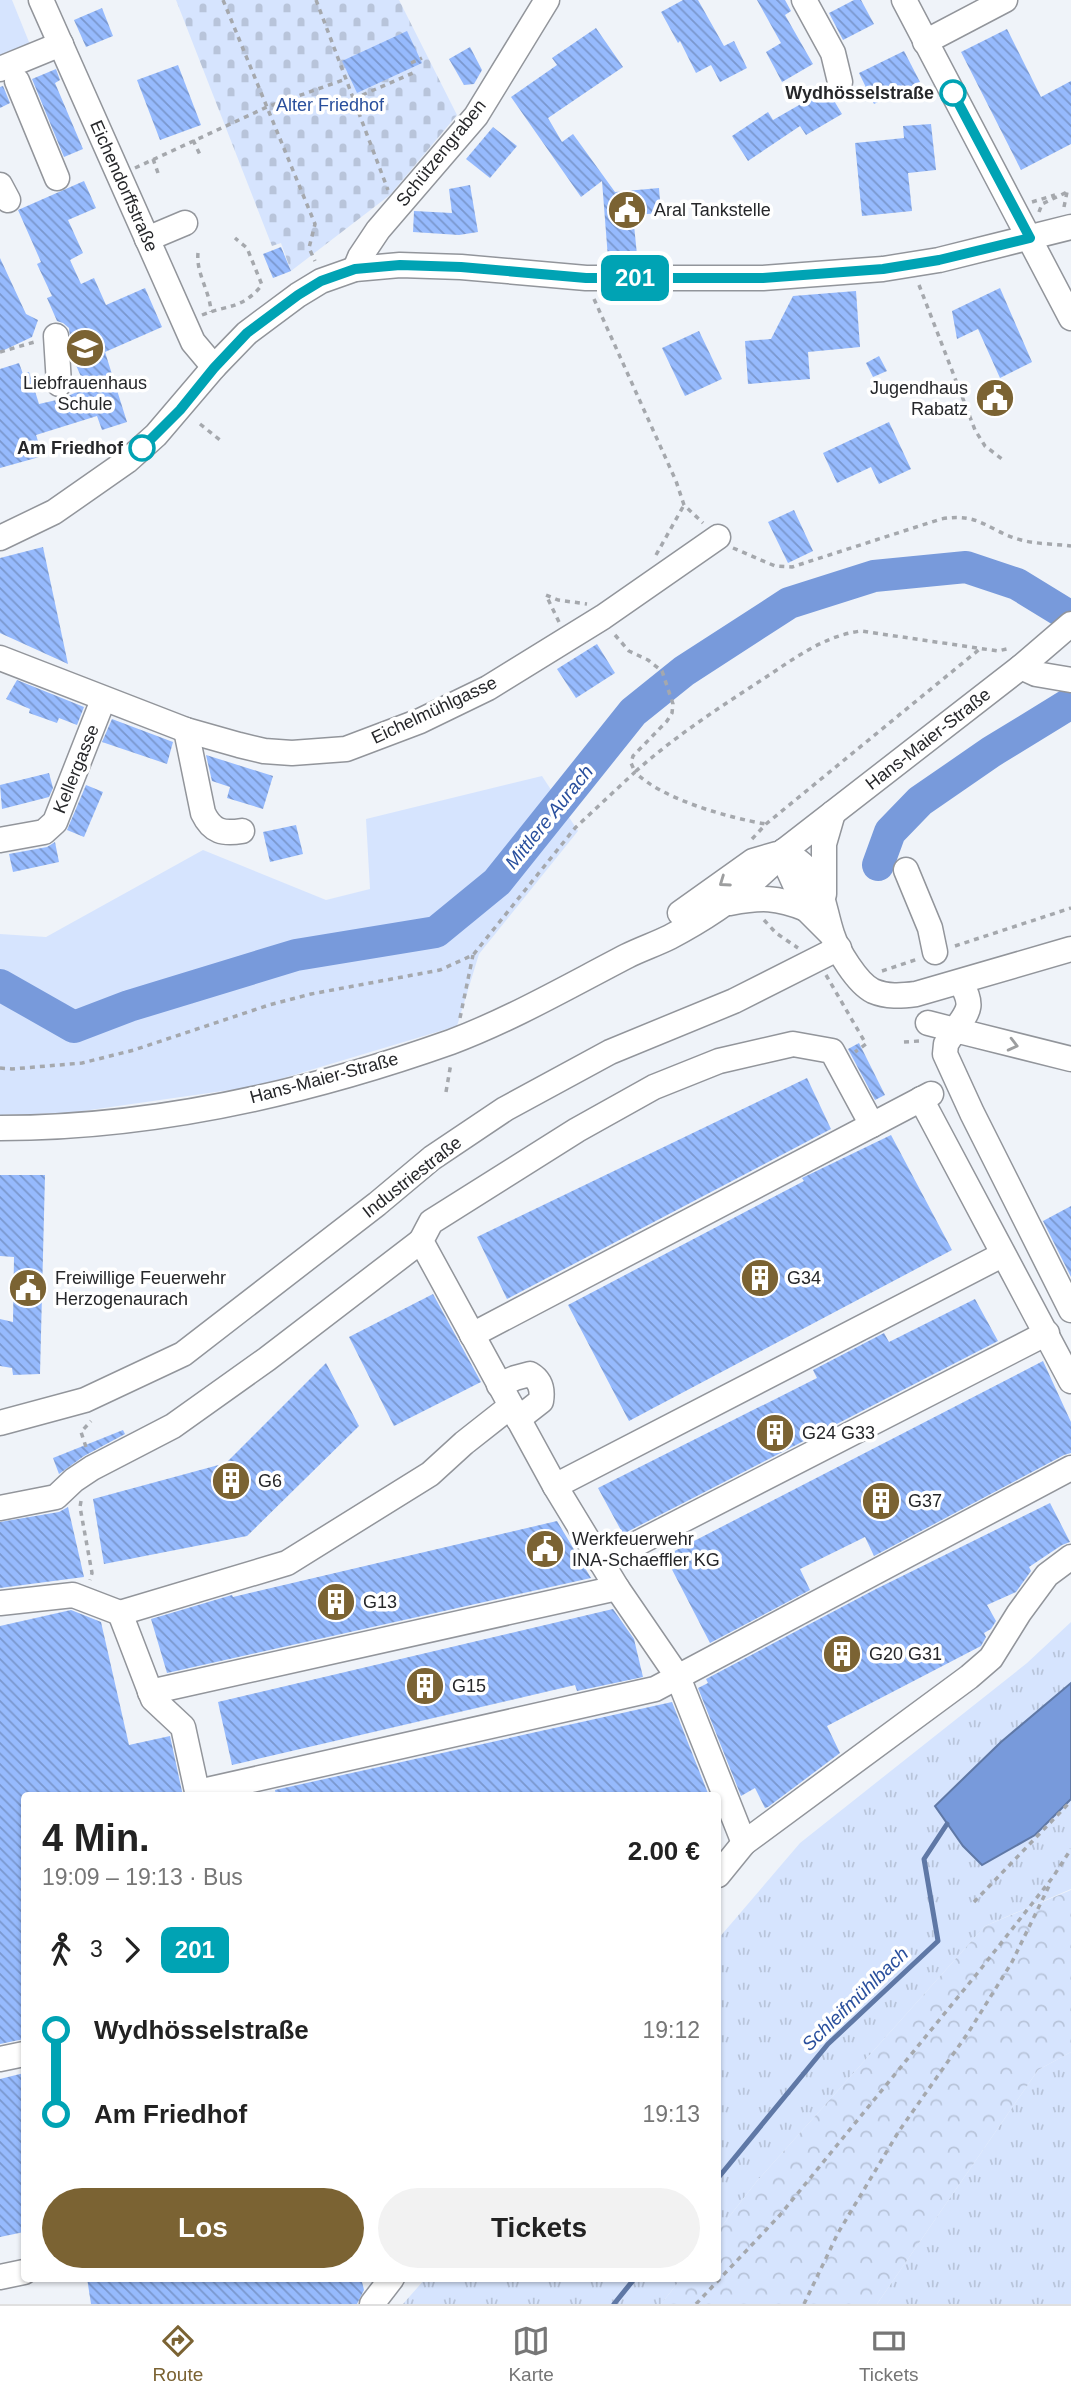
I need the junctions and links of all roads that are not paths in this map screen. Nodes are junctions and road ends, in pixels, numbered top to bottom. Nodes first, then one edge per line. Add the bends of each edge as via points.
1 (41, 0) edge
2 (547, 0) edge
3 (804, 0) edge
4 (904, 0) edge
5 (1005, 0) edge
6 (925, 41) junction
7 (61, 44) junction
8 (8, 75) edge
9 (840, 82) dead end
10 (57, 178) dead end
11 (186, 223) dead end
12 (1071, 227) edge
13 (1030, 238) junction
14 (147, 239) junction
15 (355, 269) junction
16 (1071, 318) edge
17 (56, 336) road end
18 (214, 368) junction
19 (59, 384) dead end
20 (718, 537) road end
21 (0, 538) edge
22 (1071, 624) edge
23 (0, 658) edge
24 (1021, 667) junction
25 (1071, 680) edge
26 (103, 700) junction
27 (186, 730) junction
28 (833, 813) junction
29 (242, 831) dead end
30 (0, 840) edge
31 (784, 851) junction
32 (906, 870) dead end
33 (722, 904) junction
34 (816, 907) junction
35 (835, 941) junction
36 (1071, 949) edge
37 (935, 952) road end
38 (628, 956) junction
39 (961, 983) junction
40 (928, 1023) dead end
41 (955, 1030) junction
42 (1071, 1059) edge
43 (872, 1125) junction
44 (0, 1128) edge
45 (421, 1241) junction
46 (1002, 1255) junction
47 (1071, 1310) edge
48 (1047, 1333) junction
49 (472, 1335) junction
50 (1071, 1381) edge
51 (509, 1403) junction
52 (0, 1423) edge
53 (1071, 1468) edge
54 (555, 1486) junction
55 (0, 1508) edge
56 (1071, 1557) edge
57 (601, 1562) junction
58 (617, 1588) junction
59 (0, 1603) edge
60 (120, 1613) junction
61 (678, 1677) junction
62 (150, 1692) junction
63 (198, 1792) edge
64 (207, 1792) edge
65 (744, 1843) junction
66 (721, 1871) edge
67 (21, 2055) edge
68 (0, 2059) edge
69 (21, 2273) edge
70 (0, 2277) edge
71 (389, 2282) edge
72 (372, 2304) edge

1 - 7 street, Eichendorffstraße
2 - 15 street, Schützengraben via 476,116 398,207
3 - 9 street via 833,53
4 - 6 street
5 - 6 street
6 - 13 street
7 - 8 street
7 - 14 street, Eichendorffstraße
8 - 10 street
11 - 14 street
12 - 13 street
13 - 15 street via 883,269 763,278 586,278 400,265
13 - 16 street
14 - 18 street, Eichendorffstraße via 192,342
15 - 18 street via 321,281 278,308
17 - 19 street
18 - 21 street via 180,410 127,461 54,512
20 - 27 street, Eichelmühlgasse via 568,640 488,688 421,721 346,749 264,751
22 - 24 street, Hans-Maier-Straße
23 - 26 street, Eichelmühlgasse
24 - 25 street
24 - 28 street, Hans-Maier-Straße
26 - 27 street, Eichelmühlgasse
26 - 30 street, Kellergasse via 55,822 44,832
27 - 29 street via 203,813 216,830
28 - 31 street, Hans-Maier-Straße
28 - 34 street
31 - 33 street, Hans-Maier-Straße via 762,875
31 - 34 street via 810,874
31 -> 38 street, Hans-Maier-Straße via 753,861 663,925
32 - 37 street
33 - 34 street via 772,898
33 - 38 street, Hans-Maier-Straße via 671,937
34 - 35 street
35 - 39 street via 864,985 884,995 916,994
35 - 52 street, Industriestraße via 820,974 734,1000 610,1052 505,1109 432,1158 183,1354 85,1400
36 - 39 street
38 - 44 street, Hans-Maier-Straße via 453,1041 329,1080 202,1110 55,1128
39 - 41 street via 970,1008
40 - 41 street
41 -> 42 street
41 - 47 street via 944,1054 949,1067
43 - 45 street via 832,1051 793,1044 719,1061 654,1087 576,1130 431,1222
43 - 46 street via 926,1097
43 - 49 street
45 - 49 street
45 - 55 street via 173,1426 92,1468 56,1497
46 - 48 street
46 - 54 street
48 - 50 street
48 - 57 street
49 - 51 street
51 - 54 street
51 - 60 street via 430,1474 287,1563
53 - 61 street
54 - 57 street
56 - 65 street via 1047,1575 990,1658 969,1678
57 - 58 street
58 - 61 street
58 - 62 street
59 - 60 street via 73,1595
60 - 62 street
61 - 64 street via 655,1689
61 - 65 street
62 - 63 street via 183,1727
65 - 66 street
67 - 68 street
69 - 70 street
71 - 72 street

